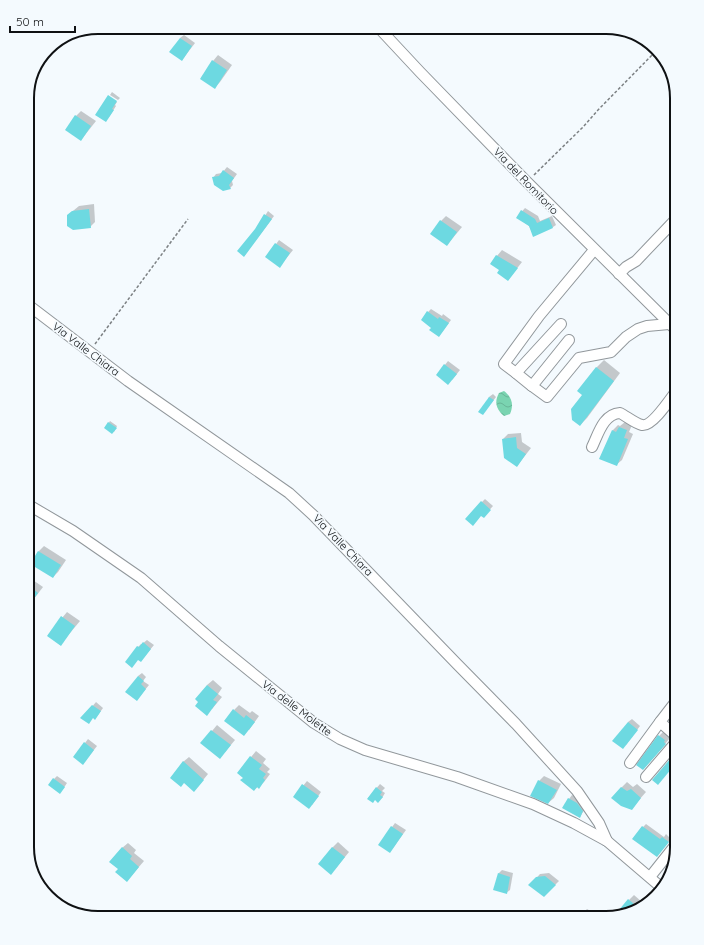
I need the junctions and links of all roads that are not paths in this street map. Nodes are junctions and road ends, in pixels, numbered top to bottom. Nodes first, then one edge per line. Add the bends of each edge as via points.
1 (385, 34) edge
2 (670, 225) edge
3 (594, 250) junction
4 (622, 270) junction
5 (34, 309) edge
6 (561, 324) dead end
7 (669, 324) joint
8 (569, 340) dead end
9 (516, 373) junction
10 (532, 386) junction
11 (670, 399) edge
12 (592, 447) dead end
13 (34, 508) edge
14 (670, 709) edge
15 (660, 722) junction
16 (670, 730) edge
17 (670, 749) edge
18 (630, 763) dead end
19 (646, 777) dead end
20 (607, 841) junction
21 (669, 853) edge
22 (650, 877) junction
23 (658, 884) edge

1 - 3 street, Via del Romitorio
2 - 4 street via 636,261
3 - 4 street, Via del Romitorio
3 - 9 street via 504,364
4 - 7 street, Via del Romitorio
5 - 20 street, Via Valle Chiara via 128,381 289,493 313,515 577,790 599,822
6 - 9 street
7 - 10 street via 638,329 611,352 579,358 547,397
8 - 10 street
9 - 10 street
11 - 12 street via 657,416 645,425 620,413 609,416
13 - 20 street, Via delle Molette via 73,531 141,578 270,689 330,734 365,750 457,776 533,804
14 - 15 street
15 - 16 street
15 - 18 street
17 - 19 street
20 - 22 street, Via delle Molette
21 - 22 street
22 - 23 street, Via delle Molette

